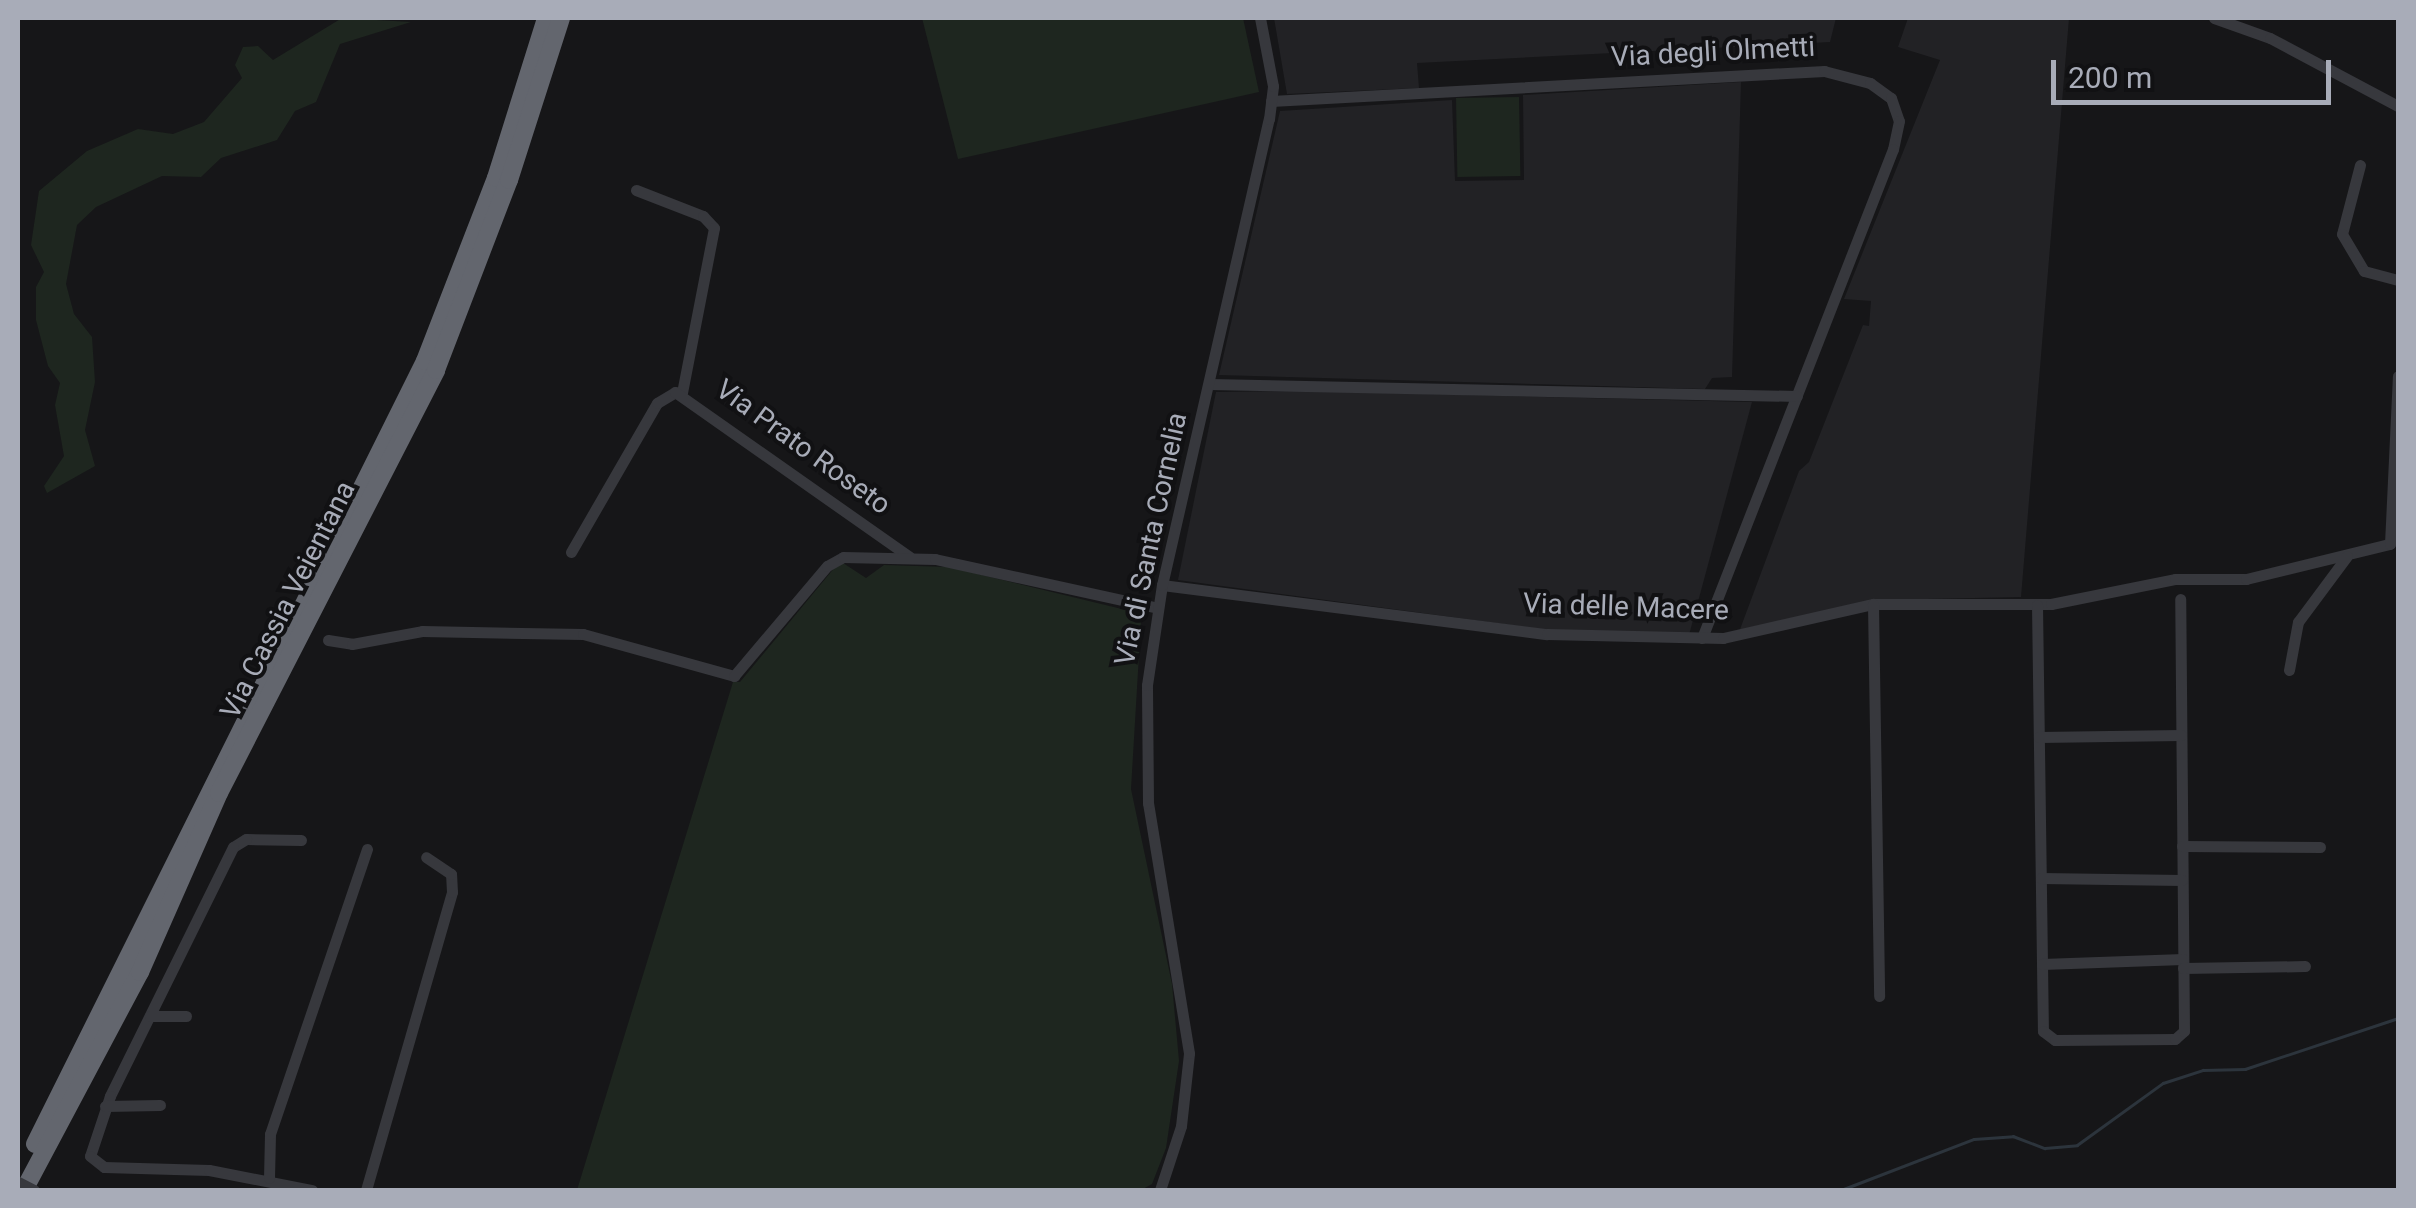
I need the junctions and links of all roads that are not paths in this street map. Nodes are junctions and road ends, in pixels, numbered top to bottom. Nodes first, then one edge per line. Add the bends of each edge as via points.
1 (546, 18) edge
2 (561, 18) edge
3 (1260, 18) edge
4 (2214, 18) edge
5 (1272, 101) junction
6 (2398, 106) edge
7 (2360, 165) dead end
8 (636, 190) dead end
9 (2398, 280) edge
10 (2398, 376) edge
11 (1209, 384) junction
12 (682, 392) junction
13 (1797, 396) junction
14 (2397, 536) edge
15 (571, 552) dead end
16 (2347, 556) junction
17 (910, 557) junction
18 (1162, 585) junction
19 (2180, 599) dead end
20 (1873, 604) junction
21 (2036, 605) junction
22 (1157, 608) junction
23 (1702, 638) junction
24 (328, 640) dead end
25 (2290, 670) dead end
26 (2181, 734) junction
27 (2039, 737) junction
28 (300, 840) dead end
29 (2182, 846) junction
30 (2320, 847) dead end
31 (367, 849) dead end
32 (426, 857) dead end
33 (2042, 878) junction
34 (2182, 880) junction
35 (2042, 964) junction
36 (2183, 964) junction
37 (2305, 966) dead end
38 (1880, 996) dead end
39 (150, 1016) junction
40 (186, 1016) dead end
41 (106, 1106) junction
42 (160, 1106) dead end
43 (269, 1178) junction
44 (18, 1180) edge
45 (24, 1190) edge
46 (34, 1190) edge
47 (312, 1190) edge
48 (366, 1190) edge
49 (1160, 1190) edge

1 - 44 highway, Via Cassia Veientana via 489,196 425,361
2 - 45 highway, Via Cassia Veientana via 436,370 220,793 140,972
3 - 5 street, Via di Santa Cornelia
4 - 6 street via 2270,38
5 - 11 street, Via di Santa Cornelia
5 - 13 street, Via degli Olmetti via 1820,71 1878,87 1896,106 1898,133
7 - 9 street via 2342,234 2364,271
8 - 12 street via 703,216 714,228
10 - 14 street, Via delle Macere
11 - 13 street
11 - 18 street, Via di Santa Cornelia
12 - 15 street, Via Prato Roseto via 657,402
12 - 17 street, Via Prato Roseto
13 - 23 street, Via degli Olmetti
14 - 16 street, Via delle Macere via 2384,548
16 - 21 street, Via delle Macere via 2246,579 2175,579
16 - 25 street via 2298,622
17 - 22 street, Via Prato Roseto
17 - 24 street, Via Prato Roseto via 829,564 734,676 582,634 422,631 352,644
18 - 22 street, Via di Santa Cornelia
18 - 23 street, Via delle Macere via 1548,634
19 - 26 street
20 - 21 street, Via delle Macere
20 - 23 street, Via delle Macere via 1758,633
20 - 38 street
21 - 27 street
22 - 49 street, Via di Santa Cornelia via 1146,698 1146,783 1189,1052 1181,1126
26 - 27 street
26 - 29 street
27 - 33 street
28 - 39 street via 236,843
29 - 30 street
29 - 34 street
31 - 43 street via 270,1134
32 - 48 street via 450,874 452,892
33 - 34 street
33 - 35 street
34 - 36 street
35 - 36 street
35 - 36 street via 2042,1027 2055,1040 2181,1038
36 - 37 street
39 - 40 street
39 - 41 street
41 - 42 street
41 - 43 street via 90,1150 95,1164
43 - 47 street
44 - 46 street, bridge

